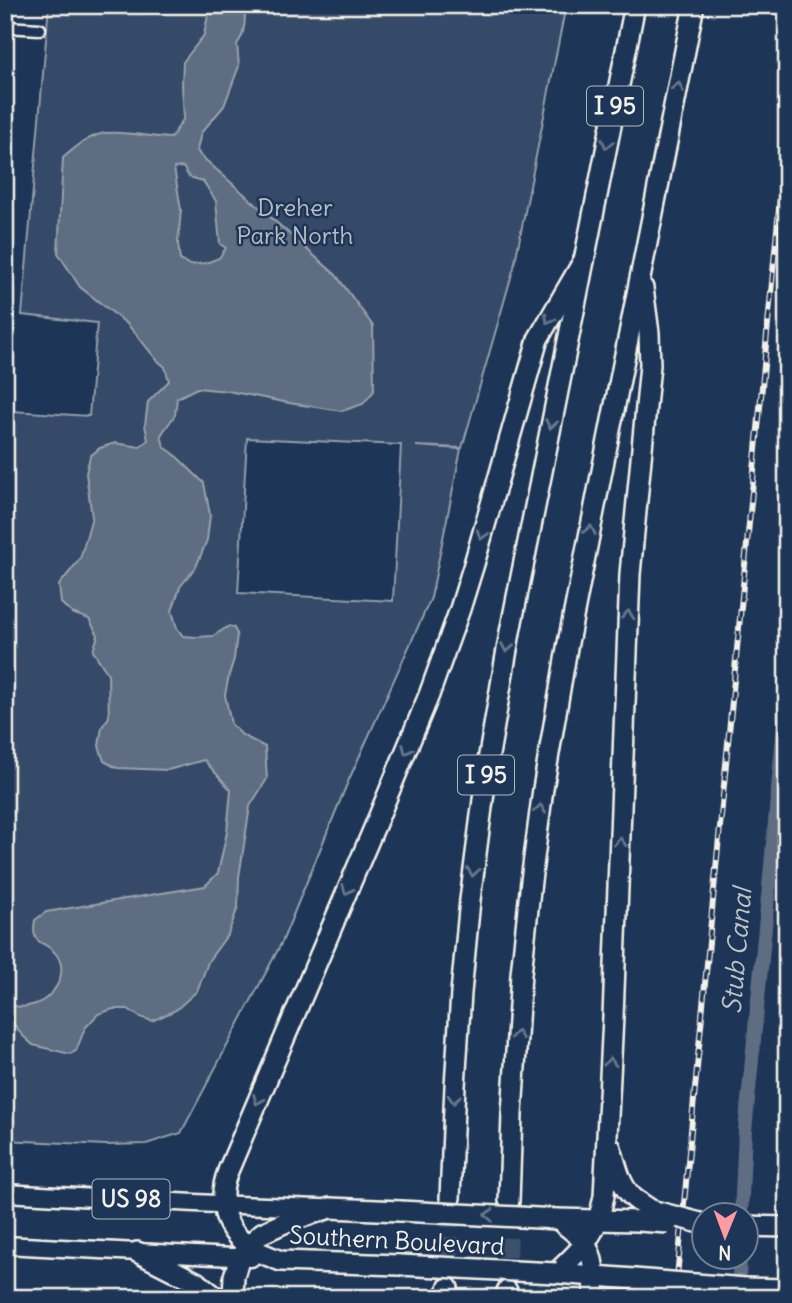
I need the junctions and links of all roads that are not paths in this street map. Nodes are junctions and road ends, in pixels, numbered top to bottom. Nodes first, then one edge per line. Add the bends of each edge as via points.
1 (635, 5) edge
2 (694, 5) edge
3 (5, 27) edge
4 (40, 29) dead end
5 (584, 260) junction
6 (641, 269) junction
7 (606, 1130) junction
8 (5, 1193) edge
9 (450, 1198) tunnel mouth
10 (509, 1201) tunnel mouth
11 (222, 1206) junction
12 (330, 1208) junction
13 (638, 1212) junction
14 (557, 1219) junction
15 (599, 1220) junction
16 (690, 1220) edge
17 (760, 1226) edge
18 (787, 1227) edge
19 (586, 1243) junction
20 (5, 1245) edge
21 (244, 1251) junction
22 (137, 1252) junction
23 (556, 1273) junction
24 (595, 1276) junction
25 (745, 1287) junction
26 (787, 1289) edge
27 (217, 1298) edge
28 (233, 1298) edge
29 (594, 1298) edge
30 (642, 1298) edge

1 -> 5 highway, I 95
6 -> 2 highway, I 95
3 - 4 street
5 -> 9 highway, I 95 via 486,773 461,993
5 -> 11 highway via 538,339 444,652 228,1171
7 -> 6 highway via 630,574 650,365
10 -> 6 highway, I 95 via 521,974 543,789 566,648
7 - 13 highway via 621,1180
7 - 15 highway
8 - 11 main road, Southern Boulevard / US 98
11 - 12 main road, Southern Boulevard / US 98
11 - 21 highway
14 -> 12 highway, Southern Boulevard / US 98, bridge
12 - 21 highway via 262,1233
13 - 15 highway, Southern Boulevard / US 98
13 - 16 highway, bridge via 651,1210
14 - 15 highway, Southern Boulevard / US 98
14 - 19 highway
15 - 19 highway
17 - 18 highway
19 - 23 highway
19 - 24 highway
20 - 22 main road, US 98
21 - 22 main road, US 98
21 - 23 highway, Southern Boulevard, bridge via 281,1261
21 - 28 highway via 234,1276
22 - 27 highway via 198,1283
23 - 24 highway, Southern Boulevard
24 - 25 highway, Southern Boulevard, bridge
24 - 29 highway
25 - 26 highway, Southern Boulevard
25 - 30 highway, bridge

